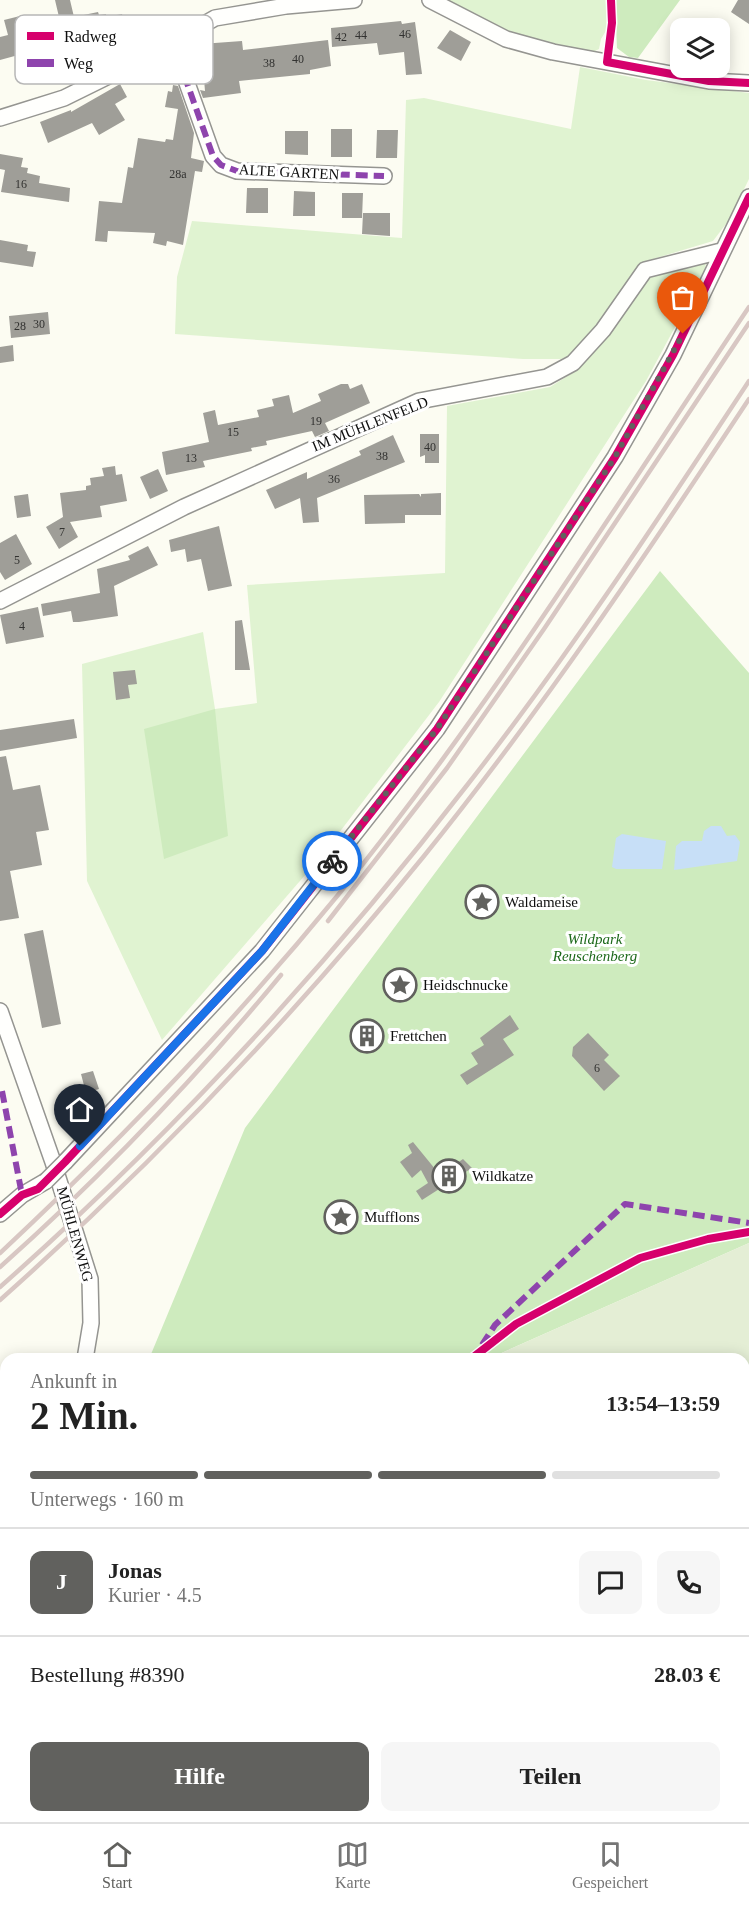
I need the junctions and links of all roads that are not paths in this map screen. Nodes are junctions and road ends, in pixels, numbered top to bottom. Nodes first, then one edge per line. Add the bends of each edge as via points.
1 (354, 0) edge
2 (430, 0) edge
3 (285, 3) edge
4 (213, 19) edge
5 (749, 83) edge
6 (92, 84) edge
7 (187, 84) edge
8 (0, 118) edge
9 (384, 176) dead end
10 (749, 196) edge
11 (721, 251) junction
12 (0, 601) edge
13 (0, 1011) edge
14 (0, 1214) edge
15 (86, 1353) edge

1 - 3 street
2 - 5 street via 506,39 553,52 709,81
3 - 4 street
6 - 8 street via 64,98
7 - 9 street, ALTE GARTEN via 213,156 221,165 237,171
10 - 11 street
11 - 12 street, IM MÜHLENFELD via 645,270 603,330 573,363 547,377 419,401 184,507
11 - 14 street, bridge via 673,356 615,457 437,729 262,951 65,1162
13 - 15 street, MÜHLENWEG via 90,1279 92,1323

